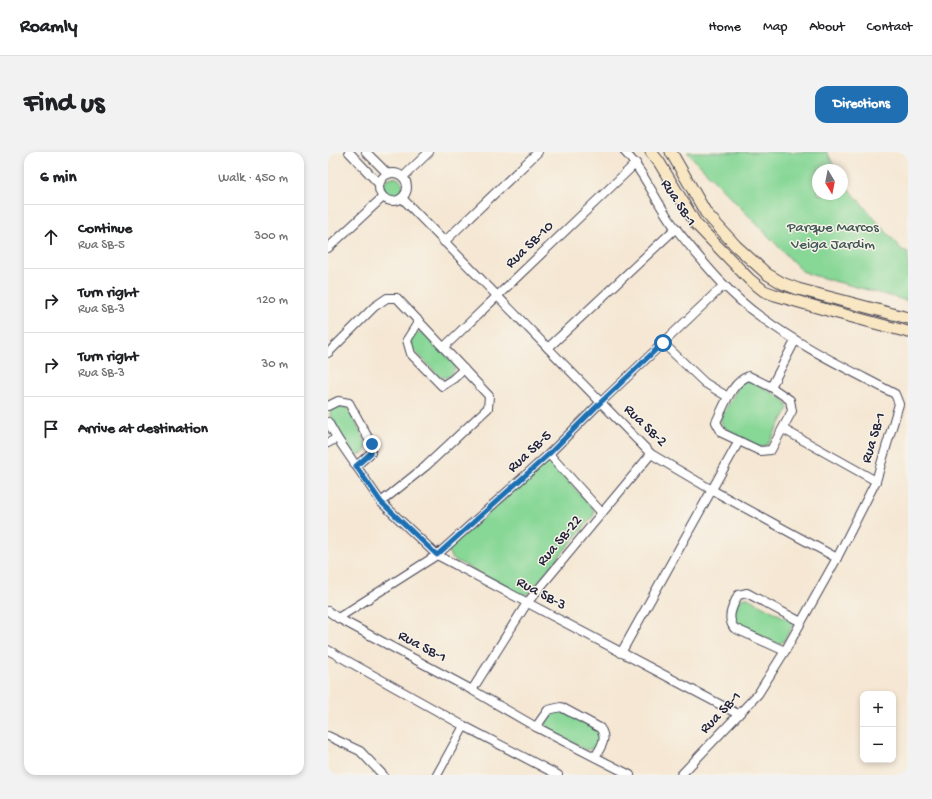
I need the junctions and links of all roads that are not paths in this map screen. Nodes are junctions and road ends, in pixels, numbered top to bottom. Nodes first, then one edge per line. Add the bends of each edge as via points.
1 (349, 152) edge
2 (366, 152) edge
3 (538, 152) edge
4 (625, 152) edge
5 (651, 152) edge
6 (671, 152) edge
7 (424, 154) edge
8 (636, 163) junction
9 (388, 174) junction
10 (403, 177) junction
11 (379, 184) junction
12 (383, 197) junction
13 (402, 198) junction
14 (676, 228) junction
15 (444, 242) junction
16 (328, 248) edge
17 (724, 285) junction
18 (497, 295) junction
19 (908, 318) edge
20 (419, 321) junction
21 (908, 332) edge
22 (795, 341) junction
23 (663, 343) junction
24 (444, 347) junction
25 (548, 348) junction
26 (328, 353) edge
27 (464, 369) junction
28 (771, 387) junction
29 (728, 398) junction
30 (601, 402) junction
31 (328, 406) edge
32 (328, 422) edge
33 (783, 429) junction
34 (337, 438) junction
35 (739, 441) junction
36 (328, 443) edge
37 (549, 454) junction
38 (651, 454) junction
39 (356, 466) junction
40 (876, 481) junction
41 (712, 490) junction
42 (381, 502) junction
43 (602, 513) junction
44 (437, 555) junction
45 (837, 558) junction
46 (527, 603) junction
47 (328, 611) edge
48 (338, 618) junction
49 (801, 622) junction
50 (328, 650) edge
51 (785, 651) junction
52 (622, 653) junction
53 (472, 690) junction
54 (738, 714) junction
55 (464, 726) junction
56 (536, 727) junction
57 (328, 736) edge
58 (595, 757) junction
59 (383, 775) edge
60 (437, 775) edge
61 (558, 775) edge
62 (630, 775) edge
63 (681, 775) edge

1 - 11 street
2 - 9 street
3 - 15 street
4 - 8 street, Rua SB-1
5 - 21 street via 696,224 764,291
6 - 19 street via 706,213 736,246 767,274 798,289
7 - 10 street
8 - 14 street, Rua SB-1
8 - 18 street, Rua SB-10
9 - 10 street via 396,173
9 - 11 street
10 - 13 street via 407,186
11 - 12 street
12 - 13 street via 390,201
12 - 16 street
13 - 15 street, Rua SB-2
14 - 17 street, Rua SB-1
14 - 25 street
15 - 18 street, Rua SB-2
17 - 22 street, Rua SB-1 via 760,317
17 - 23 street, Rua SB-5
18 - 24 street, Rua SB-10
18 - 25 street, Rua SB-2
20 - 24 street
20 - 26 street via 397,298 388,298 374,307
20 - 27 street via 407,340 411,354 442,386
22 - 28 street
22 - 40 street, Rua SB-1 via 895,394 899,404
23 - 29 street via 705,383
23 - 30 street, Rua SB-5
24 - 27 street
25 - 30 street, Rua SB-2
27 - 42 street via 489,396 488,408 426,466
28 - 29 street via 749,376 742,378
28 - 33 street via 790,400 792,411
29 - 35 street via 716,422 722,433
30 - 37 street, Rua SB-5
30 - 38 street, Rua SB-2
31 - 39 street via 338,401 349,403 372,444 371,453
32 - 34 street, Rua SB-3
33 - 35 street via 771,450 760,451
33 - 40 street
34 - 36 street
34 - 39 street, Rua SB-3
35 - 41 street
37 - 43 street
37 - 44 street, Rua SB-5
38 - 41 street, Rua SB-2
38 - 43 street, Rua SB-22
39 - 42 street, Rua SB-3
40 - 45 street, Rua SB-1
41 - 45 street, Rua SB-2
41 - 52 street
42 - 44 street, Rua SB-3
43 - 46 street, Rua SB-22
44 - 46 street, Rua SB-3
44 - 48 street, Rua SB-5
45 - 49 street, Rua SB-1
46 - 52 street, Rua SB-3
46 - 53 street, Rua SB-22
47 - 48 street, Rua SB-1
48 - 53 street, Rua SB-1
49 - 51 street, Rua SB-1
49 - 51 street via 747,593 738,595 729,614 734,628
50 - 55 street
51 - 54 street, Rua SB-1 via 758,694
52 - 54 street, Rua SB-3
53 - 56 street, Rua SB-1
54 - 63 street, Rua SB-1
55 - 60 street
55 - 61 street
56 - 58 street, Rua SB-1
56 - 58 street via 548,710 561,707 600,728 604,733 603,743
57 - 59 street via 360,751
58 - 62 street, Rua SB-1

